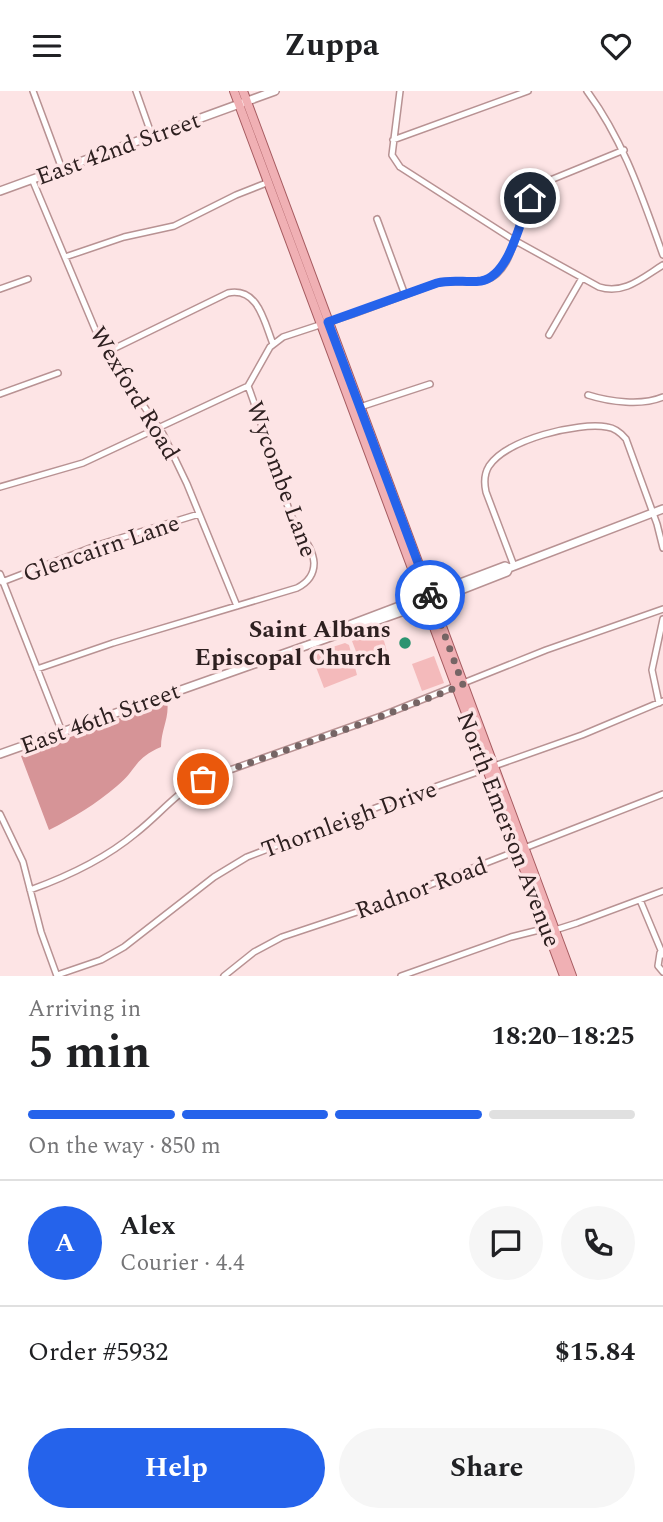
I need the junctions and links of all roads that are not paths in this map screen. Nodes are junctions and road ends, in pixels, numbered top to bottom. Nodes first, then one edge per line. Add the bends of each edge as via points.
1 (33, 91) edge
2 (136, 91) edge
3 (234, 91) edge
4 (243, 91) edge
5 (275, 91) edge
6 (400, 91) edge
7 (528, 91) edge
8 (587, 91) edge
9 (243, 103) junction
10 (152, 136) junction
11 (393, 140) junction
12 (624, 151) junction
13 (62, 169) junction
14 (33, 179) junction
15 (272, 181) junction
16 (0, 191) edge
17 (377, 219) dead end
18 (513, 240) junction
19 (663, 255) edge
20 (65, 257) junction
21 (663, 265) edge
22 (582, 278) junction
23 (28, 279) dead end
24 (0, 289) edge
25 (405, 295) junction
26 (325, 323) junction
27 (549, 335) dead end
28 (273, 344) junction
29 (107, 352) junction
30 (58, 373) dead end
31 (430, 384) dead end
32 (248, 386) junction
33 (0, 394) edge
34 (588, 395) dead end
35 (663, 397) edge
36 (356, 409) junction
37 (159, 428) junction
38 (0, 487) edge
39 (663, 509) edge
40 (653, 513) junction
41 (199, 514) junction
42 (663, 548) edge
43 (512, 567) junction
44 (0, 574) edge
45 (2, 582) junction
46 (427, 599) junction
47 (237, 606) junction
48 (663, 609) edge
49 (663, 618) edge
50 (37, 669) junction
51 (459, 686) junction
52 (661, 702) edge
53 (62, 731) junction
54 (0, 754) edge
55 (490, 769) junction
56 (663, 794) edge
57 (0, 814) edge
58 (521, 851) junction
59 (30, 890) junction
60 (663, 891) edge
61 (640, 900) junction
62 (551, 929) junction
63 (662, 954) edge
64 (663, 972) edge
65 (57, 976) edge
66 (224, 976) edge
67 (401, 976) edge
68 (564, 976) edge
69 (572, 976) edge

1 - 13 street
2 - 10 street
3 - 9 main road, North Emerson Avenue
4 - 9 main road, North Emerson Avenue
5 - 9 main road, East 42nd Street
6 - 11 street
7 - 11 street
8 - 12 street
9 - 10 main road, East 42nd Street
9 - 15 main road, North Emerson Avenue
10 - 13 main road, East 42nd Street
11 - 18 street via 392,155 398,166
12 - 18 street via 541,185 530,198
12 - 19 street
13 - 14 main road, East 42nd Street
14 - 16 main road, East 42nd Street
14 - 20 street, Wexford Road
15 - 20 street via 174,226
15 - 26 main road, North Emerson Avenue
17 - 25 street
18 - 22 street
18 - 25 street via 502,268 489,279 443,281
20 - 29 street, Wexford Road
21 - 22 street via 619,289 605,289
22 - 27 street
23 - 24 street
25 - 26 street
26 - 28 street
26 - 36 main road, North Emerson Avenue
28 - 29 street via 255,301 236,291
28 - 32 street
29 - 37 street, Wexford Road
30 - 33 street
31 - 36 street
32 - 37 street
32 - 47 street, Wycombe Lane via 288,507 313,558 307,582
34 - 35 street via 604,401
36 - 46 main road, North Emerson Avenue
37 - 38 street via 83,463
37 - 41 street, Wexford Road
39 - 40 main road, East 46th Street
40 - 42 street
40 - 43 main road, East 46th Street
40 - 43 street via 629,444 617,431 606,427 572,429 530,440 495,460 484,481
41 - 45 street, Glencairn Lane via 98,545
41 - 47 street, Wexford Road
43 - 46 main road, East 46th Street
44 - 45 street
45 - 50 street
46 - 51 main road, North Emerson Avenue
46 - 53 main road, East 46th Street
47 - 50 street
48 - 51 street
49 - 52 street via 652,670
50 - 53 street
51 - 55 main road, North Emerson Avenue
51 - 59 street via 199,781 127,841 79,871
52 - 55 street, Thornleigh Drive
53 - 54 main road, East 46th Street
55 - 58 main road, North Emerson Avenue
55 - 65 street, Thornleigh Drive via 247,857 124,947
56 - 58 street, Radnor Road
57 - 59 street via 21,856
58 - 62 main road, North Emerson Avenue
58 - 66 street, Radnor Road via 282,937
59 - 65 street
60 - 61 street
61 - 62 street
61 - 63 street
62 - 67 street via 511,937
62 - 68 main road, North Emerson Avenue
62 - 69 main road, North Emerson Avenue
63 - 64 street via 658,963

